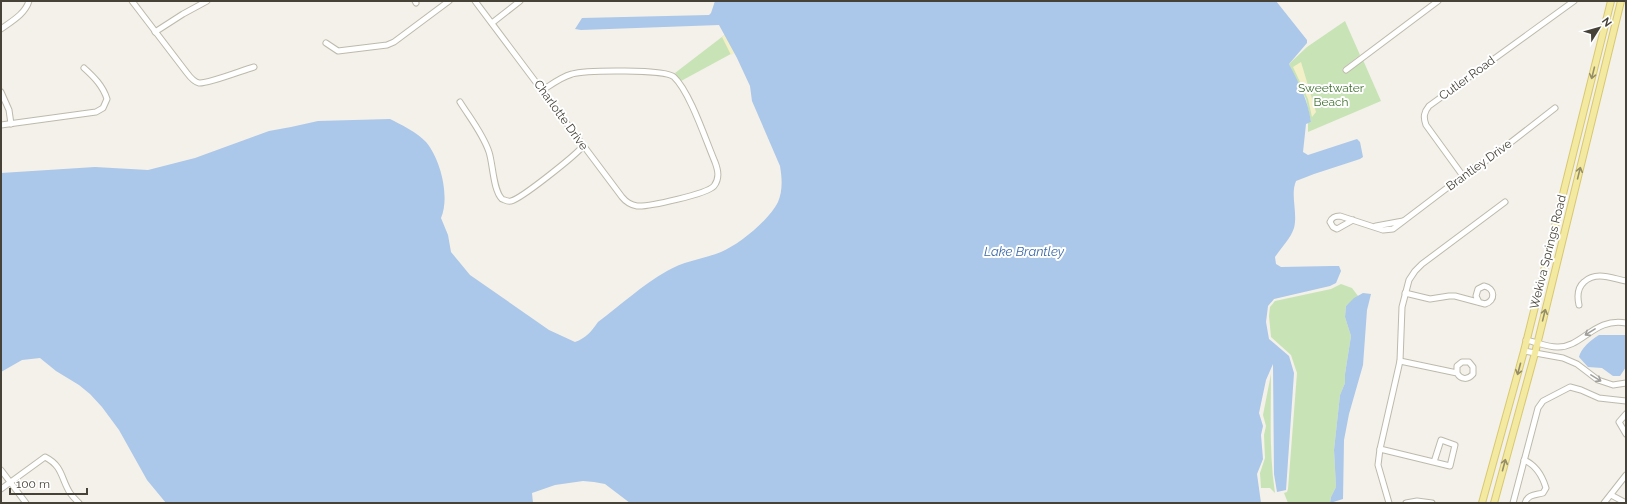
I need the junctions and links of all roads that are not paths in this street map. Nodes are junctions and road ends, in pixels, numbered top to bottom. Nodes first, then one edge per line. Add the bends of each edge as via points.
1 (29, 1) edge
2 (132, 1) edge
3 (207, 1) edge
4 (449, 1) edge
5 (475, 1) edge
6 (520, 1) edge
7 (1438, 1) edge
8 (1574, 1) edge
9 (1611, 1) edge
10 (1621, 1) edge
11 (492, 23) junction
12 (1, 29) edge
13 (155, 32) junction
14 (1602, 35) junction
15 (1612, 38) junction
16 (326, 43) dead end
17 (254, 67) dead end
18 (84, 68) dead end
19 (1346, 70) dead end
20 (543, 90) junction
21 (1, 92) edge
22 (460, 102) dead end
23 (1586, 102) junction
24 (1595, 104) junction
25 (1555, 108) dead end
26 (11, 124) junction
27 (1, 125) edge
28 (583, 146) junction
29 (1463, 176) junction
30 (1505, 202) dead end
31 (1352, 220) dead end
32 (1626, 281) edge
33 (1405, 293) junction
34 (1479, 302) dead end
35 (1579, 305) dead end
36 (1626, 323) edge
37 (1526, 340) junction
38 (1538, 343) junction
39 (1524, 351) junction
40 (1535, 353) junction
41 (1400, 361) junction
42 (1457, 373) dead end
43 (1626, 384) edge
44 (1626, 401) edge
45 (1626, 414) edge
46 (1626, 434) edge
47 (1380, 448) junction
48 (1524, 460) junction
49 (1434, 462) junction
50 (1, 470) edge
51 (1626, 475) edge
52 (10, 482) junction
53 (1, 489) edge
54 (1611, 495) junction
55 (26, 503) edge
56 (79, 503) edge
57 (1389, 503) edge
58 (1406, 503) edge
59 (1432, 503) edge
60 (1482, 503) edge
61 (1494, 503) edge
62 (1513, 503) edge
63 (1526, 503) edge
64 (1604, 503) edge
65 (1626, 503) edge

1 - 12 street via 23,13
2 - 13 street
3 - 13 street
4 - 16 street via 387,45 338,51
5 - 11 street, Charlotte Drive
6 - 11 street
7 - 19 street
8 - 29 street, Cutler Road via 1425,111 1426,125
9 - 14 main road, Wekiva Springs Road
10 - 15 main road, Wekiva Springs Road
11 - 20 street, Charlotte Drive
13 - 17 street via 187,73 199,83
14 - 15 main road
14 -> 23 main road, Wekiva Springs Road
15 - 24 main road, Wekiva Springs Road
18 - 26 street via 105,92 107,99 103,108 96,112
20 - 28 street, Charlotte Drive
20 - 28 street, Charlotte Drive via 566,76 582,72 659,72 672,75 691,106 715,162 717,180 711,188 701,193 645,206 633,205 622,197
21 - 26 street via 9,110
22 - 28 street via 484,141 496,188 506,201 521,196 571,159
23 - 24 main road
23 - 37 main road, Wekiva Springs Road
38 -> 24 main road, Wekiva Springs Road
25 - 29 street, Brantley Drive
26 - 27 street
29 - 31 street, Brantley Drive via 1392,226 1374,227
30 - 33 street via 1415,270
32 - 35 street via 1590,276 1580,286 1577,296
33 - 34 street via 1430,299 1449,296
33 - 41 street via 1401,316
36 -> 38 street via 1615,321 1602,325 1567,345 1557,347
37 - 38 street
37 - 39 main road, Wekiva Springs Road
38 - 40 main road, Wekiva Springs Road
39 - 40 street
39 -> 60 main road, Wekiva Springs Road
40 -> 43 street via 1563,358 1577,364 1603,382 1613,385
61 -> 40 main road, Wekiva Springs Road
41 - 42 street
41 - 47 street
44 - 48 street via 1599,398 1570,387 1543,401 1538,408
45 - 46 street via 1619,422
47 - 49 street
47 - 57 street via 1378,465
48 - 62 street
48 - 63 street via 1538,470 1546,488 1543,493 1531,495
49 - 49 street via 1450,466 1455,445 1441,440
50 - 52 street
51 - 54 street
52 - 53 street
52 - 55 street
52 - 56 street via 45,457 58,466 70,492
54 - 64 street
54 - 65 street
58 - 59 street

